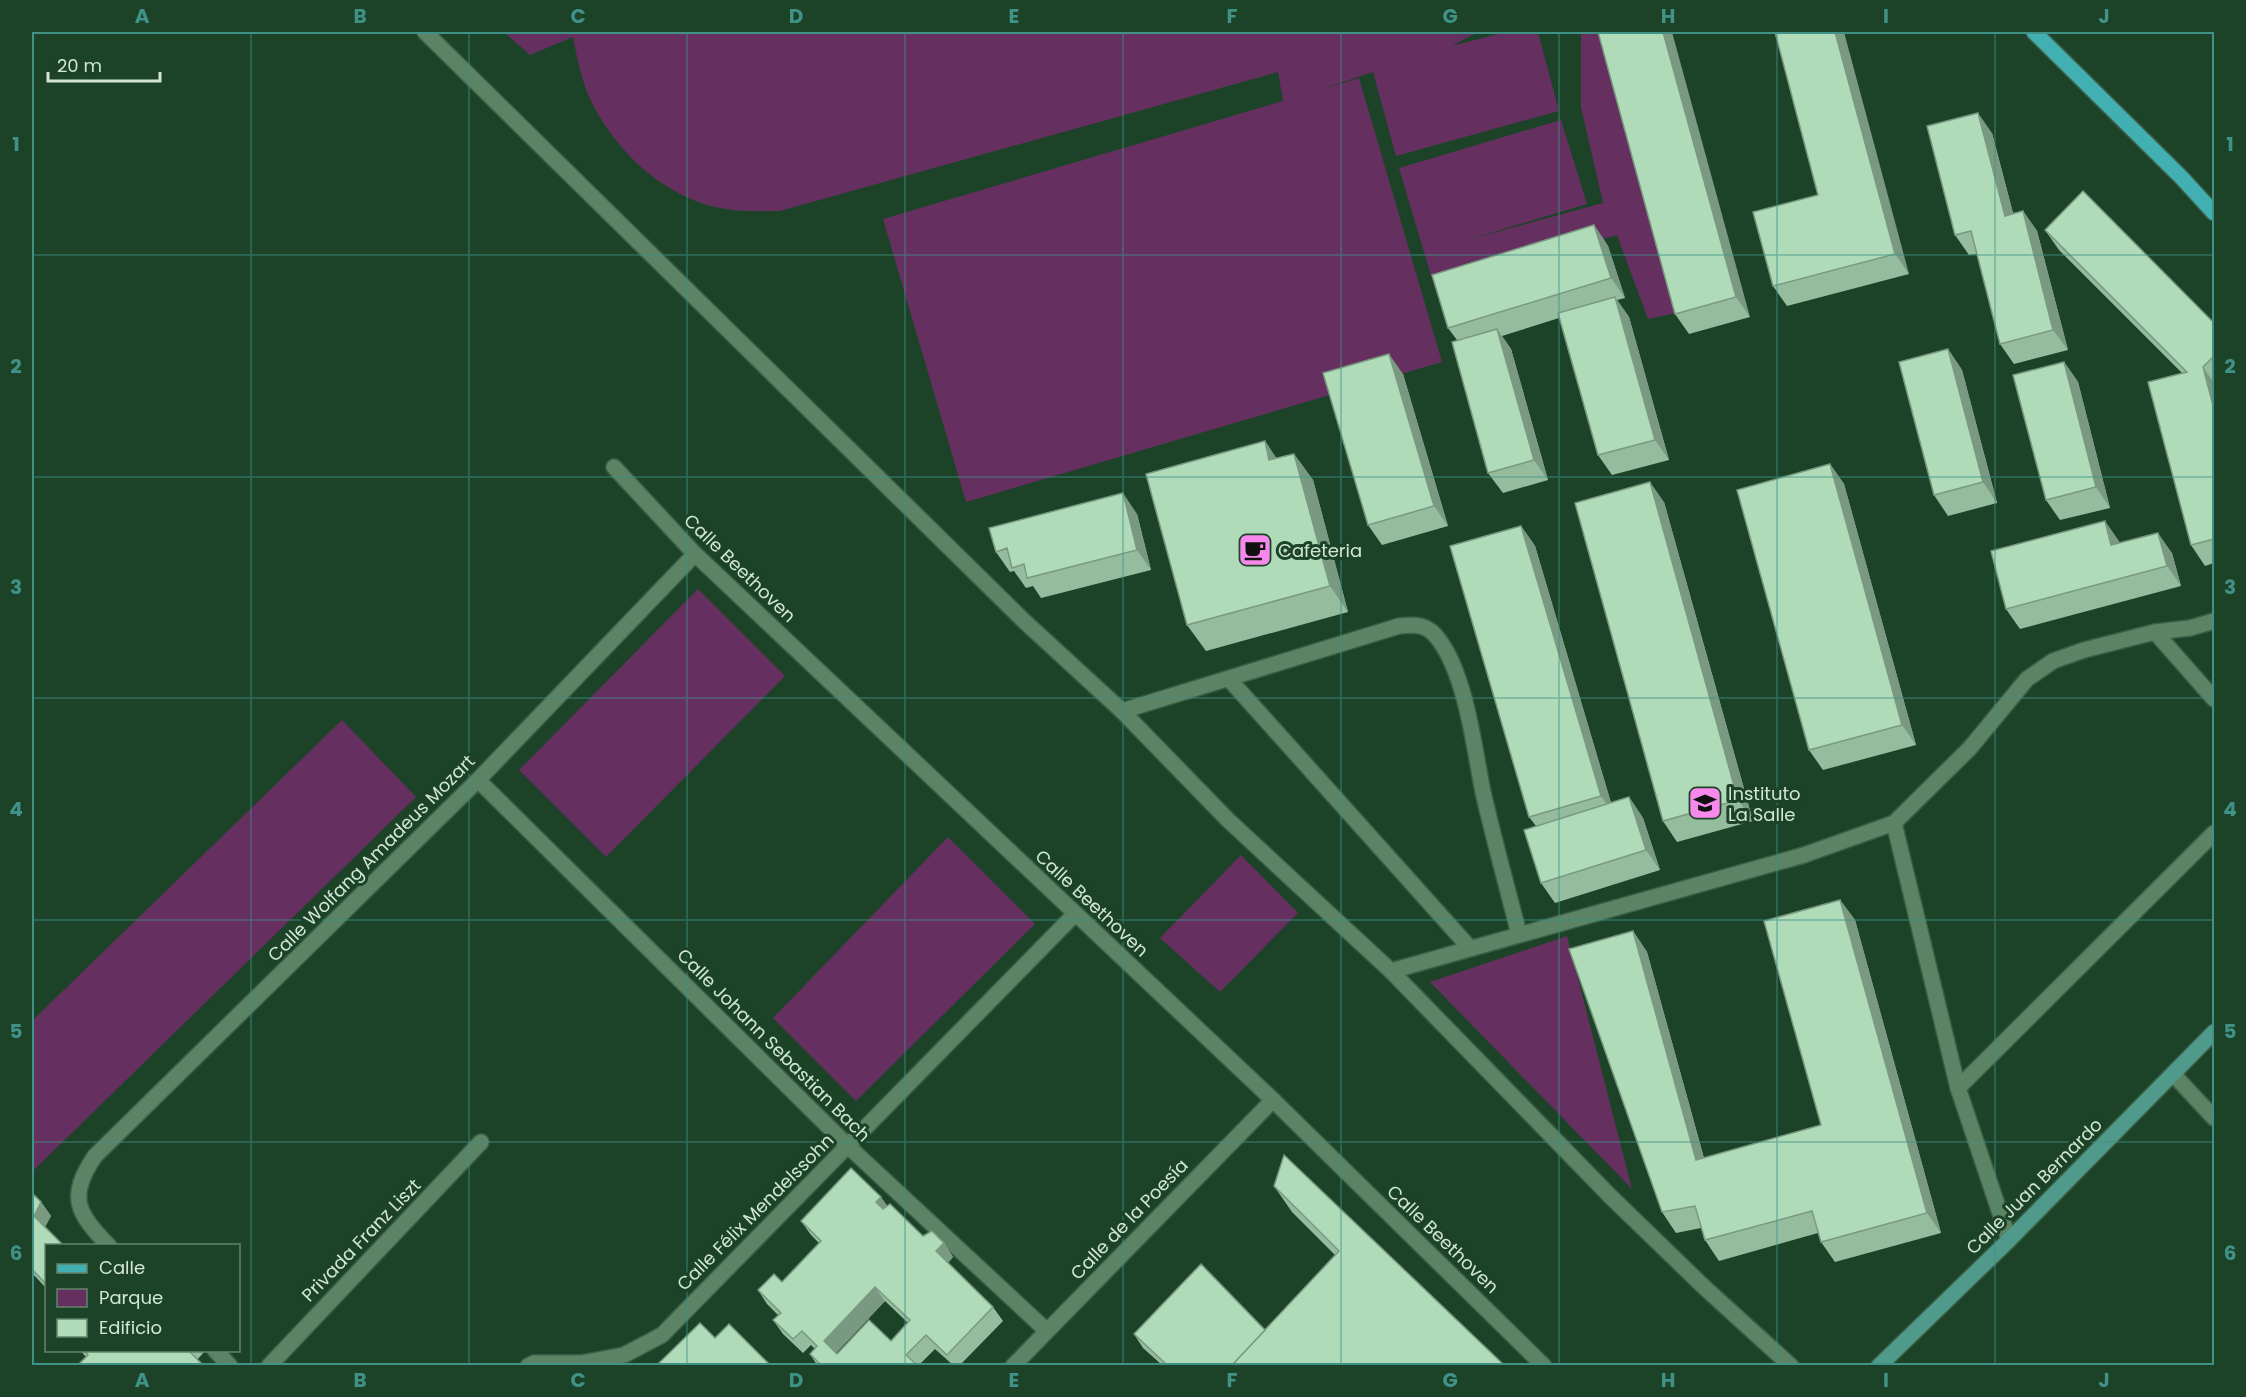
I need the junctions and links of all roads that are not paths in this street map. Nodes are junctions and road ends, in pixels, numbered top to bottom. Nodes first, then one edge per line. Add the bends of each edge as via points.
1 (425, 32) edge
2 (2034, 32) edge
3 (2214, 213) edge
4 (614, 467) dead end
5 (695, 554) junction
6 (2214, 621) edge
7 (2155, 632) junction
8 (1230, 679) junction
9 (2214, 699) edge
10 (1122, 711) junction
11 (478, 780) junction
12 (1894, 823) junction
13 (2214, 833) edge
14 (1074, 914) junction
15 (1519, 934) junction
16 (1469, 947) junction
17 (1391, 970) junction
18 (2214, 1032) edge
19 (2173, 1074) junction
20 (1958, 1088) junction
21 (1273, 1100) junction
22 (2214, 1118) edge
23 (481, 1142) dead end
24 (848, 1146) junction
25 (2009, 1240) junction
26 (108, 1244) edge
27 (1047, 1331) junction
28 (217, 1352) edge
29 (230, 1365) edge
30 (269, 1365) edge
31 (528, 1365) edge
32 (1013, 1365) edge
33 (1544, 1365) edge
34 (1791, 1365) edge
35 (1879, 1365) edge

1 - 10 street via 1023,620
2 - 3 main road
4 - 5 street, Calle Beethoven
5 - 11 street, Calle Wolfang Amadeus Mozart
5 - 14 street, Calle Beethoven
6 - 7 street
7 - 9 street
7 - 12 street via 2053,661 2027,679 1970,748
8 - 10 street
8 - 15 street via 1399,626 1416,624 1434,634 1457,672
8 - 16 street
10 - 17 street via 1228,819
11 - 24 street, Calle Johann Sebastian Bach
11 - 26 street, Calle Wolfang Amadeus Mozart via 95,1156 78,1191 79,1207 88,1224
12 - 15 street via 1804,855
12 - 20 street
13 - 20 street
14 - 21 street, Calle Beethoven
14 - 24 street, Calle Félix Mendelssohn
15 - 16 street
16 - 17 street
17 - 34 street via 1610,1196
18 - 19 street, Calle Juan Bernardo
19 - 22 street
19 - 25 street, Calle Juan Bernardo
20 - 25 street
21 - 27 street, Calle de la Poesía
21 - 33 street, Calle Beethoven
23 - 30 street, Privada Franz Liszt
24 - 27 street, Calle Johann Sebastian Bach
24 - 31 street, Calle Félix Mendelssohn via 662,1335 624,1355 581,1363
25 - 35 street, Calle Juan Bernardo
27 - 32 street, Calle de la Poesía
28 - 29 street

